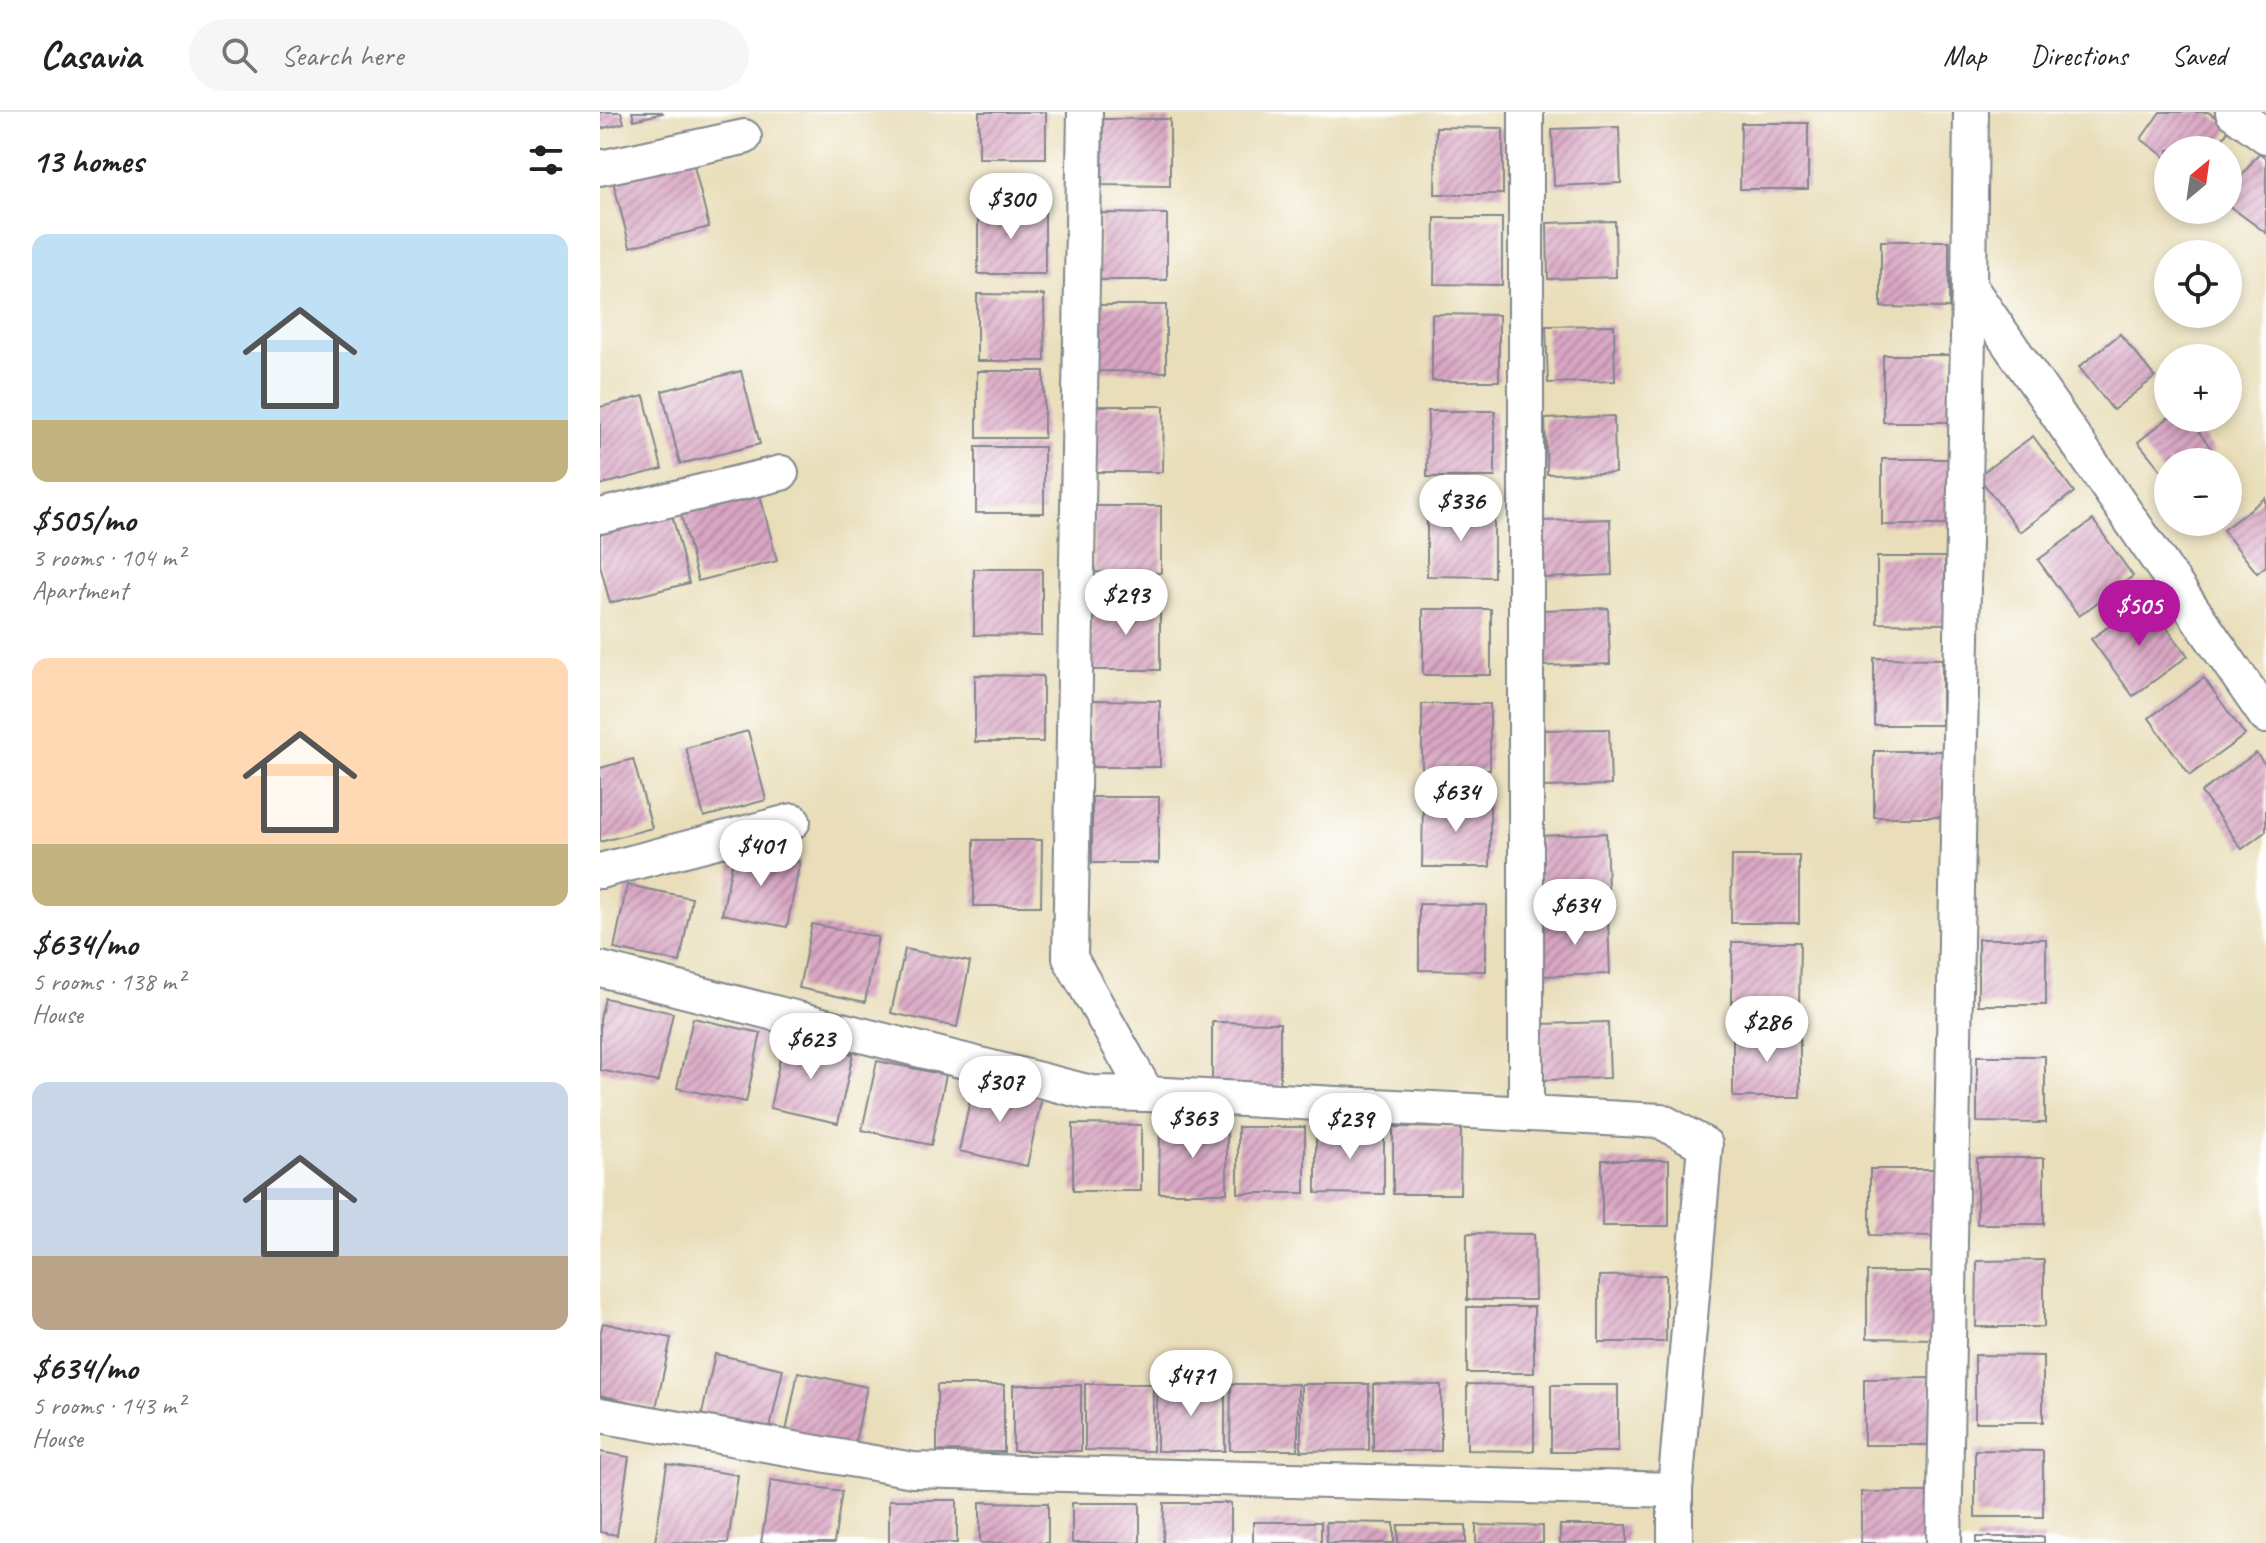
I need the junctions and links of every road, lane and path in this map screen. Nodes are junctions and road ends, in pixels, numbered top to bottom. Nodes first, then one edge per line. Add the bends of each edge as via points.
1 (1085, 112) edge
2 (1526, 112) edge
3 (1971, 112) edge
4 (2233, 112) edge
5 (2266, 136) edge
6 (744, 137) dead end
7 (600, 168) edge
8 (1969, 286) junction
9 (781, 473) dead end
10 (600, 516) edge
11 (2266, 716) edge
12 (793, 821) dead end
13 (600, 871) edge
14 (600, 969) edge
15 (1147, 1094) junction
16 (1526, 1114) junction
17 (600, 1415) edge
18 (1675, 1490) junction
19 (1675, 1543) edge
20 (1944, 1543) edge

1 - 15 street via 1070,958
2 - 16 street
3 - 8 street
4 - 5 street
6 - 7 street
8 - 11 street
8 - 20 street
9 - 10 street
12 - 13 street
14 - 15 street via 1091,1093
15 - 16 street
16 - 18 street via 1661,1121 1705,1145
17 - 18 street via 913,1470
18 - 19 street

